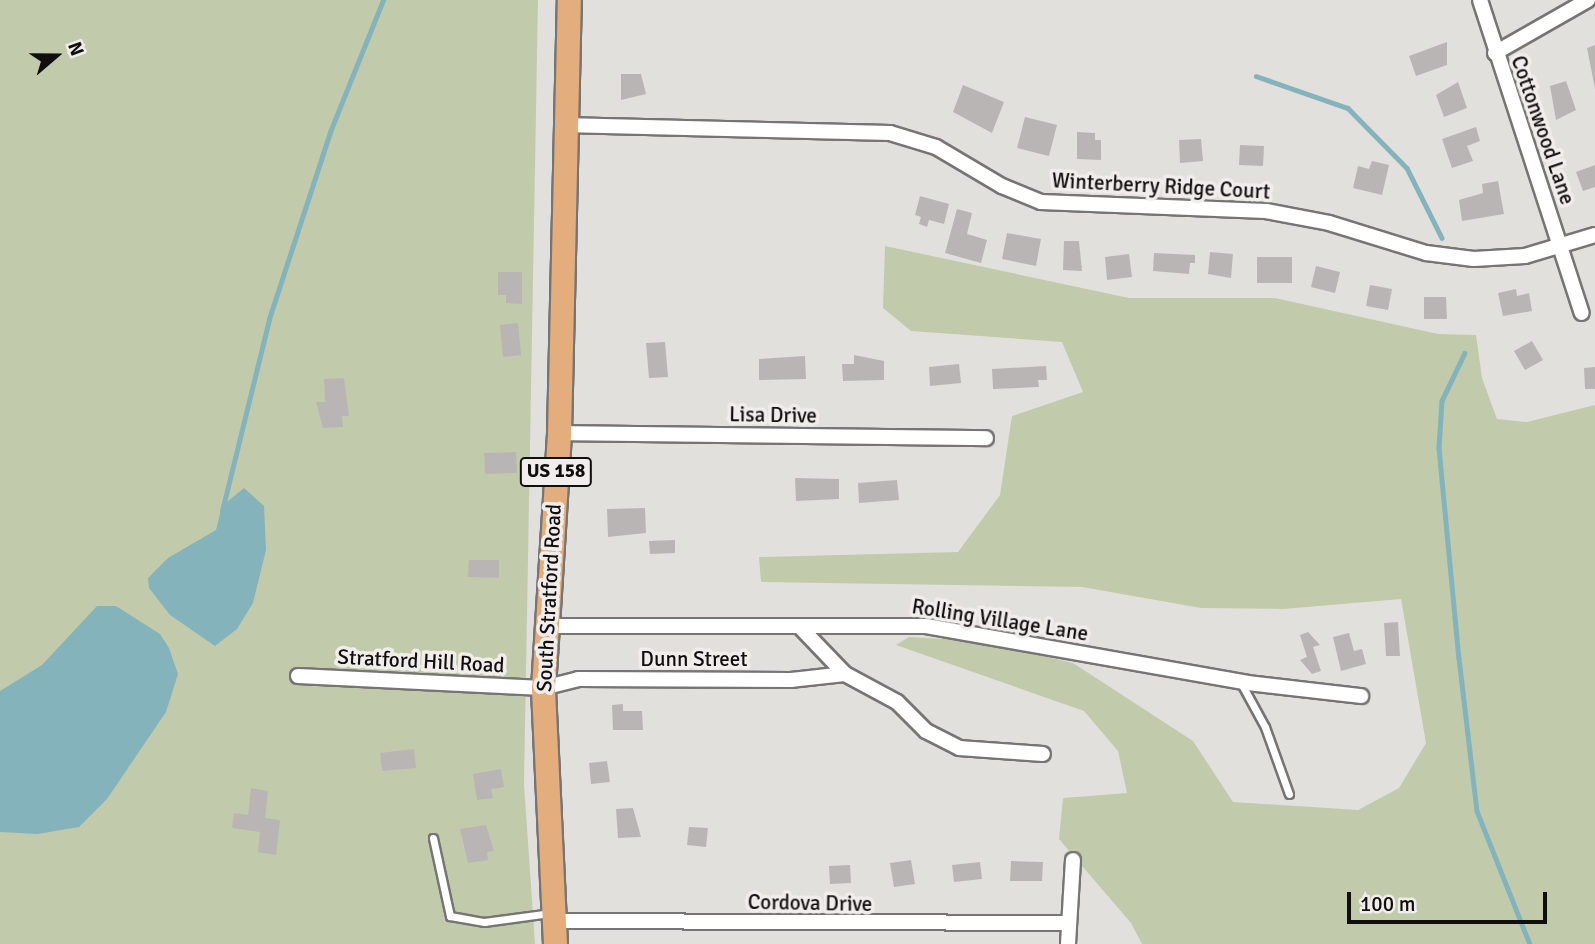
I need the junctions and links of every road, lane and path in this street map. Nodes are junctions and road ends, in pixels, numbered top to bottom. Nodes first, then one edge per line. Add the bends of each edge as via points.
1 (569, 0) edge
2 (1480, 0) edge
3 (1588, 0) edge
4 (1495, 53) junction
5 (563, 125) junction
6 (1595, 235) edge
7 (1560, 247) junction
8 (1582, 313) dead end
9 (559, 433) junction
10 (986, 438) dead end
11 (546, 626) junction
12 (799, 626) junction
13 (845, 674) junction
14 (298, 676) dead end
15 (1240, 682) junction
16 (543, 688) junction
17 (1360, 696) dead end
18 (1043, 754) dead end
19 (1289, 794) dead end
20 (433, 838) dead end
21 (1073, 860) dead end
22 (552, 917) junction
23 (1068, 923) junction
24 (555, 944) edge
25 (1068, 944) edge

1 - 5 main road, South Stratford Road / US 158
2 - 4 street, Cottonwood Lane
3 - 4 street
4 - 7 street, Cottonwood Lane
5 - 7 street, Winterberry Ridge Court via 890,133 922,141 1002,186 1050,203 1266,211 1329,223 1426,253 1474,259 1502,260
5 - 9 main road, South Stratford Road / US 158
6 - 7 street, Winterberry Ridge Court
7 - 8 street, Cottonwood Lane
9 - 10 street, Lisa Drive
9 - 11 main road, South Stratford Road / US 158
11 - 12 street, Rolling Village Lane
11 - 16 main road, South Stratford Road / US 158
12 - 13 street
12 - 15 street, Rolling Village Lane via 926,626
13 - 16 street, Dunn Street via 791,680 578,680
13 - 18 street via 897,702 926,731 959,748
14 - 16 street, Stratford Hill Road
15 - 17 street, Rolling Village Lane
15 - 19 lane via 1265,727
16 - 22 main road, South Stratford Road / US 158
20 - 22 lane via 450,916 484,922
21 - 23 street
22 - 23 street, Cordova Drive
22 - 24 main road, South Stratford Road / US 158
23 - 25 street

